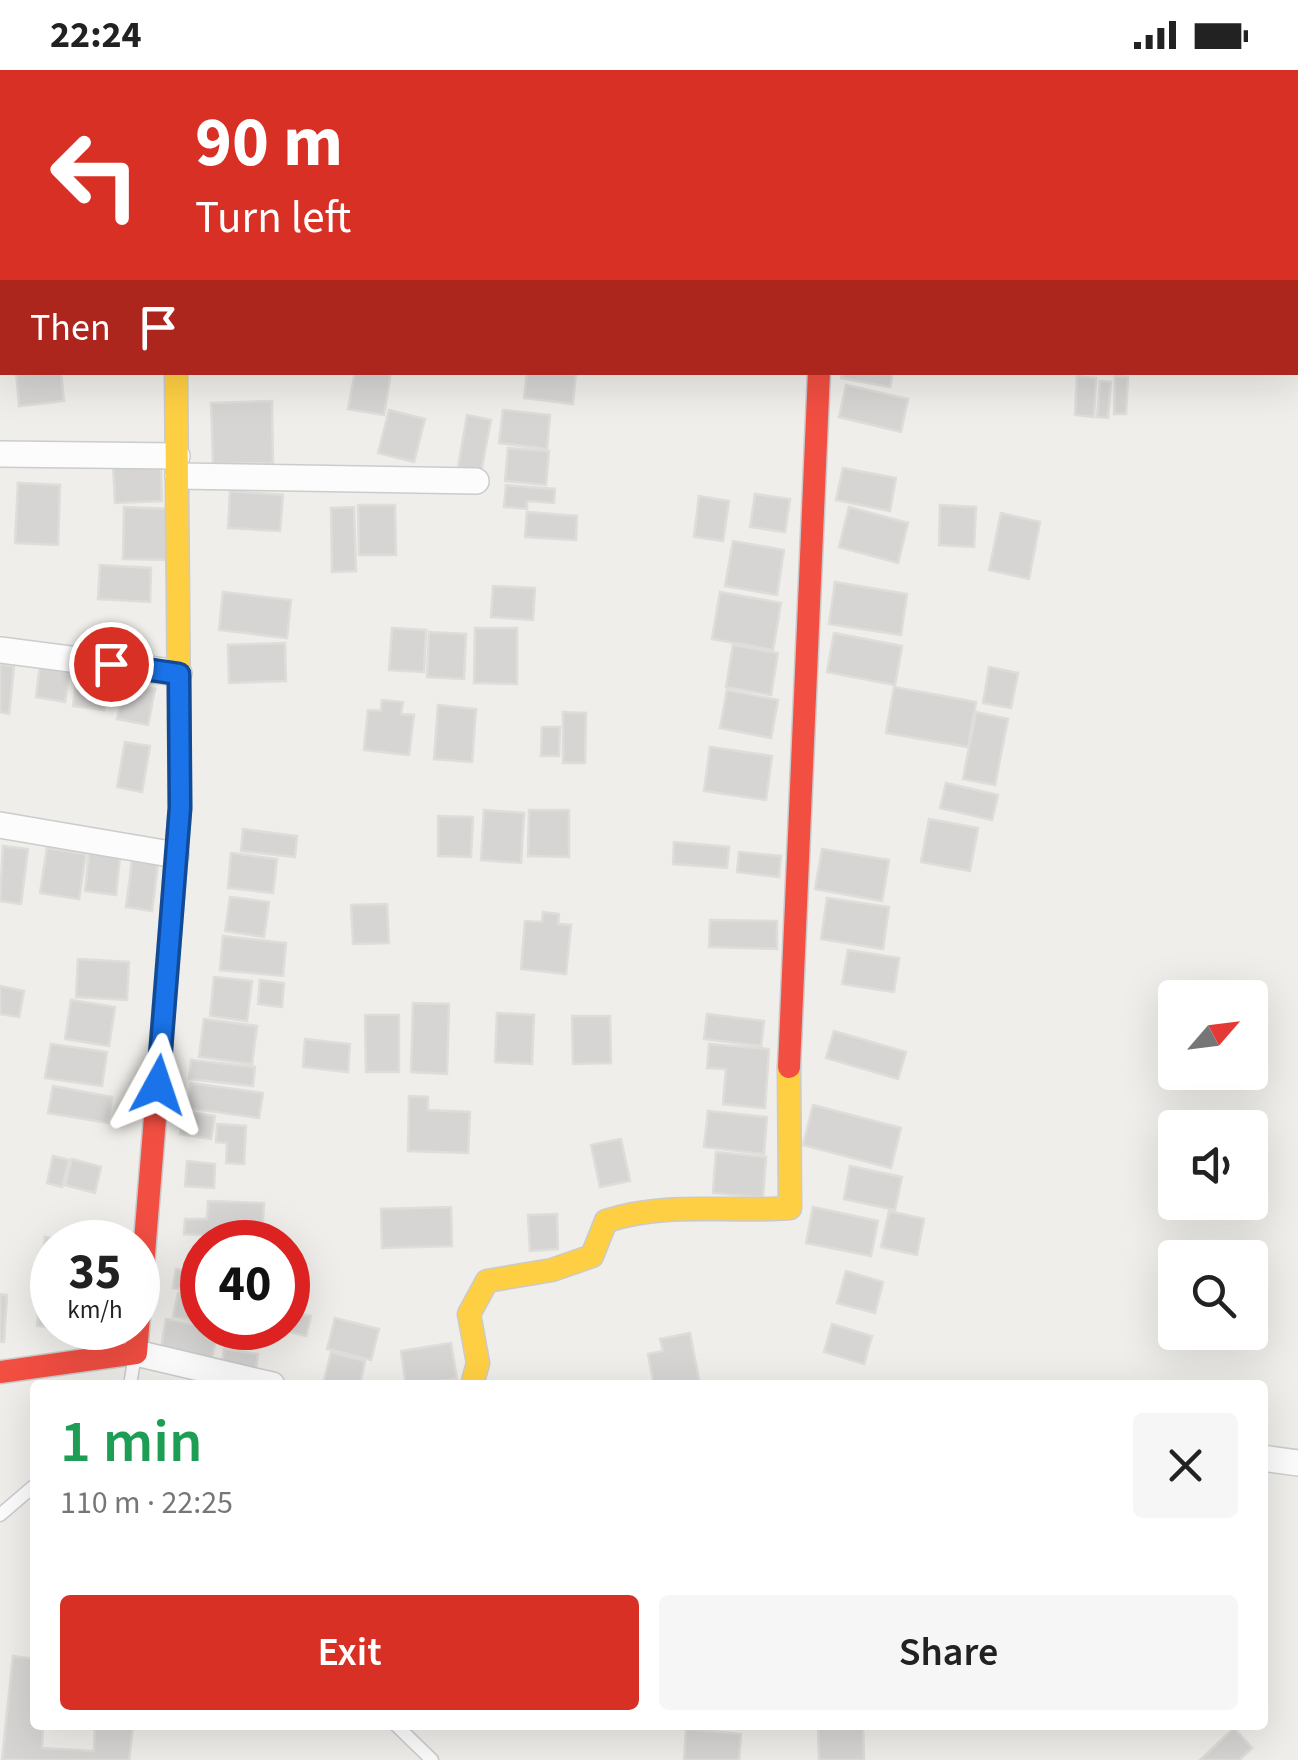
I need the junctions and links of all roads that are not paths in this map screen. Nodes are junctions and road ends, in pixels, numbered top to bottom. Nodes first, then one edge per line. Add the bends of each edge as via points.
1 (176, 375) edge
2 (819, 375) edge
3 (0, 454) edge
4 (178, 466) junction
5 (476, 481) dead end
6 (0, 650) edge
7 (179, 674) junction
8 (0, 825) edge
9 (176, 855) junction
10 (136, 1353) junction
11 (0, 1372) edge
12 (131, 1380) edge
13 (251, 1380) edge
14 (473, 1380) edge
15 (1268, 1459) edge
16 (1298, 1464) edge
17 (30, 1489) edge
18 (0, 1515) edge
19 (401, 1730) edge
20 (432, 1760) edge

1 - 4 street
2 - 14 street via 787,1122 790,1208 758,1212 679,1204 627,1213 606,1221 592,1256 488,1281 469,1314 478,1363
3 - 4 street
4 - 5 street
4 - 7 street
6 - 7 street
7 - 9 street
8 - 9 street
9 - 10 street
10 - 11 street
10 - 12 lane
10 - 13 street
15 - 16 street
17 - 18 lane
19 - 20 lane

